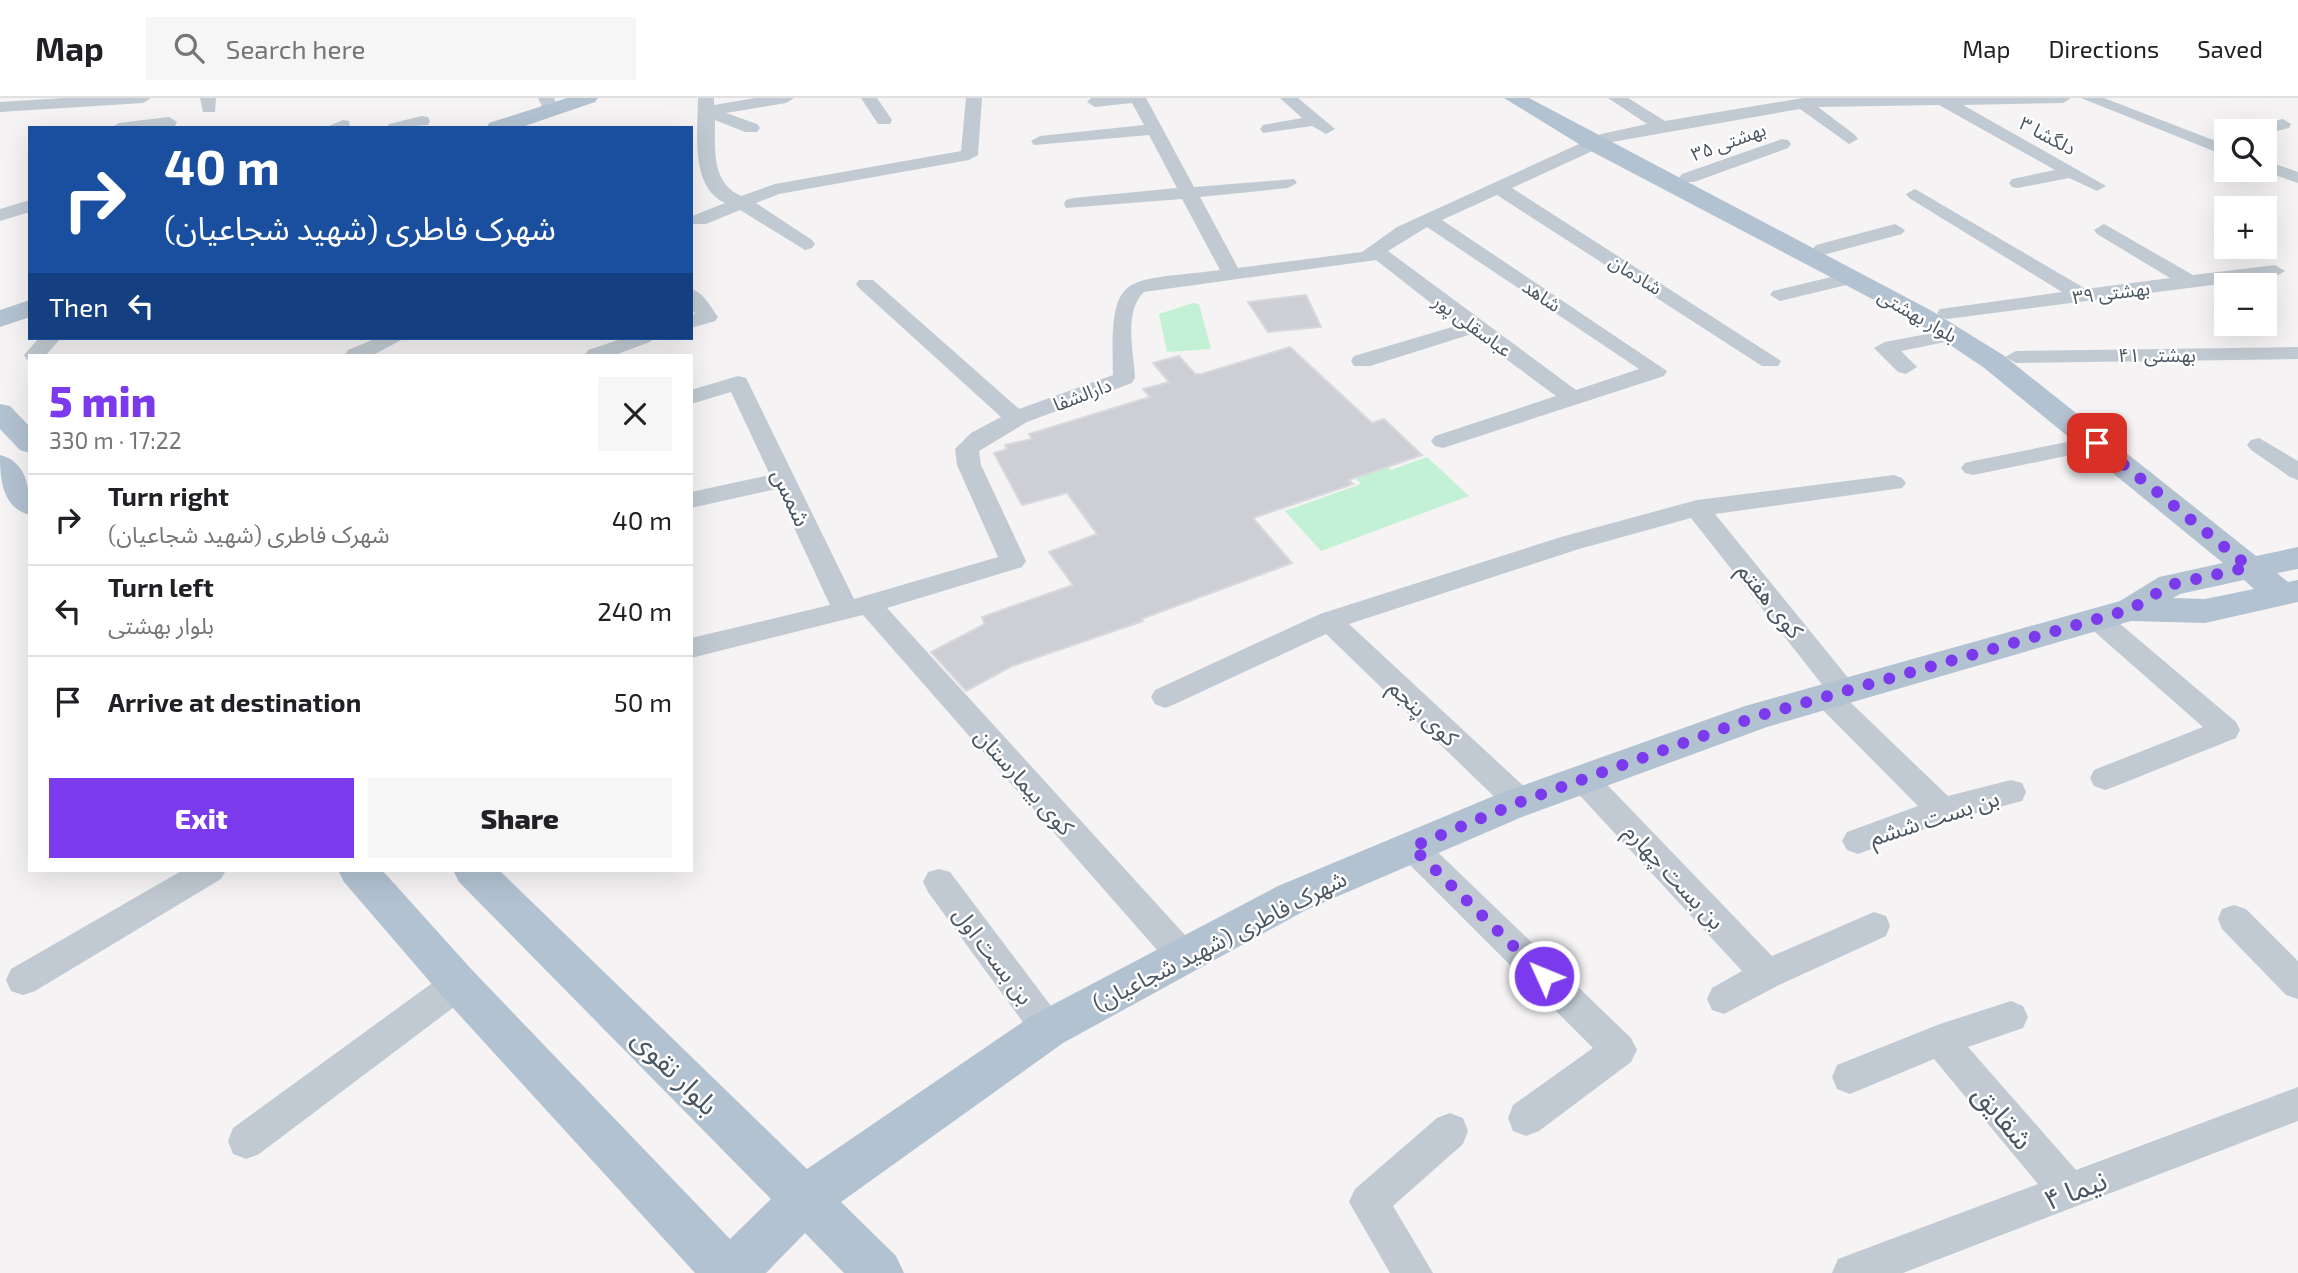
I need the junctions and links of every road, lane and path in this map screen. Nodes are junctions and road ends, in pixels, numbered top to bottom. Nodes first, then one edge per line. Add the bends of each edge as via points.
1 (133, 98) edge
2 (143, 98) edge
3 (588, 98) edge
4 (786, 98) edge
5 (869, 98) edge
6 (974, 98) edge
7 (1136, 98) edge
8 (1321, 98) edge
9 (1514, 98) edge
10 (1535, 98) edge
11 (1616, 98) edge
12 (1709, 98) edge
13 (2063, 98) edge
14 (2089, 98) edge
15 (113, 99) edge
16 (1941, 99) edge
17 (1290, 100) edge
18 (1095, 102) dead end
19 (549, 103) edge
20 (1803, 103) junction
21 (706, 105) edge
22 (0, 107) edge
23 (1732, 113) junction
24 (104, 118) dead end
25 (884, 120) dead end
26 (422, 121) dead end
27 (169, 122) dead end
28 (2283, 124) dead end
29 (136, 126) edge
30 (403, 126) edge
31 (501, 126) edge
32 (2277, 126) edge
33 (1663, 127) junction
34 (751, 128) dead end
35 (1153, 128) junction
36 (1269, 129) dead end
37 (1849, 139) dead end
38 (1040, 141) dead end
39 (1601, 141) junction
40 (2214, 142) edge
41 (1782, 144) dead end
42 (2206, 144) junction
43 (2214, 147) edge
44 (2277, 170) edge
45 (2072, 172) junction
46 (1688, 178) junction
47 (2298, 178) edge
48 (1288, 183) dead end
49 (2018, 183) dead end
50 (2097, 186) dead end
51 (1500, 189) junction
52 (1186, 192) junction
53 (1915, 194) dead end
54 (740, 203) junction
55 (1073, 204) dead end
56 (28, 207) edge
57 (0, 215) edge
58 (699, 220) dead end
59 (1429, 220) junction
60 (1895, 230) dead end
61 (2104, 230) dead end
62 (804, 244) dead end
63 (1823, 249) junction
64 (1376, 251) junction
65 (2275, 271) dead end
66 (1232, 275) junction
67 (1852, 278) junction
68 (2190, 282) junction
69 (866, 284) dead end
70 (1780, 295) dead end
71 (2083, 296) junction
72 (693, 298) edge
73 (28, 309) edge
74 (0, 319) edge
75 (693, 321) edge
76 (1950, 324) junction
77 (1474, 327) junction
78 (48, 340) edge
79 (390, 340) edge
80 (637, 340) edge
81 (36, 354) edge
82 (358, 354) edge
83 (599, 354) edge
84 (2298, 354) edge
85 (2016, 357) junction
86 (1362, 361) dead end
87 (1770, 361) dead end
88 (1906, 367) dead end
89 (693, 396) edge
90 (1571, 397) junction
91 (0, 412) edge
92 (1017, 419) junction
93 (28, 442) edge
94 (1443, 442) dead end
95 (2097, 443) junction
96 (2259, 445) dead end
97 (0, 465) edge
98 (1973, 468) dead end
99 (2298, 472) edge
100 (784, 480) junction
101 (1894, 483) dead end
102 (693, 500) edge
103 (28, 502) edge
104 (1698, 508) junction
105 (2285, 579) edge
106 (857, 608) junction
107 (2114, 614) junction
108 (1329, 621) junction
109 (693, 648) edge
110 (1835, 694) junction
111 (1165, 697) dead end
112 (2105, 778) dead end
113 (1583, 779) junction
114 (2011, 792) dead end
115 (1520, 802) junction
116 (1942, 810) junction
117 (1858, 841) dead end
118 (1412, 847) junction
119 (207, 872) edge
120 (360, 872) edge
121 (474, 872) edge
122 (939, 882) dead end
123 (2234, 919) dead end
124 (1874, 926) dead end
125 (1183, 956) junction
126 (1767, 974) junction
127 (23, 980) dead end
128 (458, 984) junction
129 (2298, 984) edge
130 (1724, 999) dead end
131 (2011, 1017) dead end
132 (1048, 1029) junction
133 (1940, 1040) junction
134 (1850, 1077) dead end
135 (2298, 1104) edge
136 (1526, 1118) dead end
137 (1450, 1131) dead end
138 (246, 1140) dead end
139 (2069, 1191) junction
140 (805, 1199) junction
141 (729, 1273) edge
142 (879, 1273) edge
143 (1413, 1273) edge
144 (1852, 1273) edge

1 - 2 street
1 - 15 street
3 - 19 main road
4 - 21 street
5 - 25 street
6 - 54 street via 969,155 775,189
7 - 18 street
7 - 35 street
8 - 17 street
9 - 39 main road, بلوار بهشتی
10 - 39 main road, بلوار بهشتی
11 - 33 street
12 - 23 street
13 - 16 street, دارالشفا
14 - 42 street
15 - 22 street
15 - 24 street
16 - 20 street, دارالشفا
16 - 45 street, دلگشا ۳
17 - 36 street via 1321,125
19 - 31 main road
20 - 23 street, دارالشفا
20 - 37 street
21 - 34 street
21 - 54 street via 707,166 723,195
23 - 33 street, دارالشفا
26 - 30 street
27 - 29 street
28 - 32 street
33 - 39 street, دارالشفا
35 - 38 street
35 - 52 street
39 - 46 main road, بلوار بهشتی
39 - 51 street, دارالشفا
39 - 67 main road, بلوار بهشتی
40 - 42 street
41 - 46 street, بهشتی ۳۵
42 - 43 street
44 - 47 street
45 - 49 street
45 - 50 street, دلگشا ۳
46 - 63 main road, بلوار بهشتی
48 - 52 street
51 - 59 street, دارالشفا
51 - 87 street, شادمان
52 - 55 street
52 - 66 street
53 - 71 street
54 - 58 street
54 - 62 street
56 - 57 street
59 - 64 street, دارالشفا
59 - 90 street, شاهد via 1656,370
60 - 63 street
61 - 68 street
63 - 76 main road, بلوار بهشتی
64 - 66 street, دارالشفا via 1368,257
64 - 77 street, عباسقلی پور
65 - 68 street, بهشتی ۳۹
66 - 92 street, دارالشفا via 1138,287 1129,293 1123,304 1124,378
67 - 70 street
67 - 76 main road, بلوار بهشتی
68 - 71 street, بهشتی ۳۹
69 - 92 street
71 - 76 street, بهشتی ۳۹
72 - 75 street via 708,317
73 - 74 main road
76 - 85 main road, بلوار بهشتی
76 - 88 street, بهشتی ۳۹ via 1885,348
76 - 95 main road, بلوار بهشتی
77 - 86 street
77 - 90 street, عباسقلی پور
78 - 81 street
79 - 82 street
80 - 83 street
84 - 85 street, بهشتی ۴۱
85 - 105 main road, بلوار بهشتی via 2199,497
89 - 100 street, شمس via 738,383
90 - 94 street
91 - 93 main road
92 - 106 street, دارالشفا via 974,440 967,449 968,465 1013,561
95 - 98 street
95 - 105 main road, بلوار بهشتی
96 - 99 street
97 - 103 main road
100 - 102 street
100 - 106 street, شمس
101 - 104 street
104 - 108 street via 1570,543
104 - 110 street, کوی هفتم
105 - 107 main road, شهرک فاطری (شهید شجاعیان) via 2205,611
106 - 109 street, دارالشفا
106 - 125 street, کوی بیمارستان
107 - 110 main road, شهرک فاطری (شهید شجاعیان)
107 - 112 street via 2226,730
108 - 111 street
108 - 115 street, کوی پنجم
110 - 113 main road, شهرک فاطری (شهید شجاعیان) via 1758,716
110 - 116 street, کوی هفتم
113 - 115 main road, شهرک فاطری (شهید شجاعیان)
113 - 126 street, بن بست چهارم
114 - 116 street, بن بست ششم
115 - 118 main road, شهرک فاطری (شهید شجاعیان)
116 - 117 street, بن بست ششم
118 - 125 main road, شهرک فاطری (شهید شجاعیان) via 1292,898
118 - 136 street via 1619,1050
119 - 127 street
120 - 128 main road
121 - 140 main road, بلوار نقوی
122 - 132 street, بن بست اول
123 - 129 street
124 - 126 street
125 - 132 main road, شهرک فاطری (شهید شجاعیان)
126 - 130 street
128 - 138 street
128 - 141 main road
131 - 133 street
132 - 140 main road, شهرک فاطری (شهید شجاعیان)
133 - 134 street
133 - 139 street, شقایق
135 - 139 street, نیما ۴
137 - 143 street via 1368,1202
139 - 144 street, نیما ۴
140 - 141 main road, شهرک فاطری (شهید شجاعیان)
140 - 142 main road, بلوار نقوی

